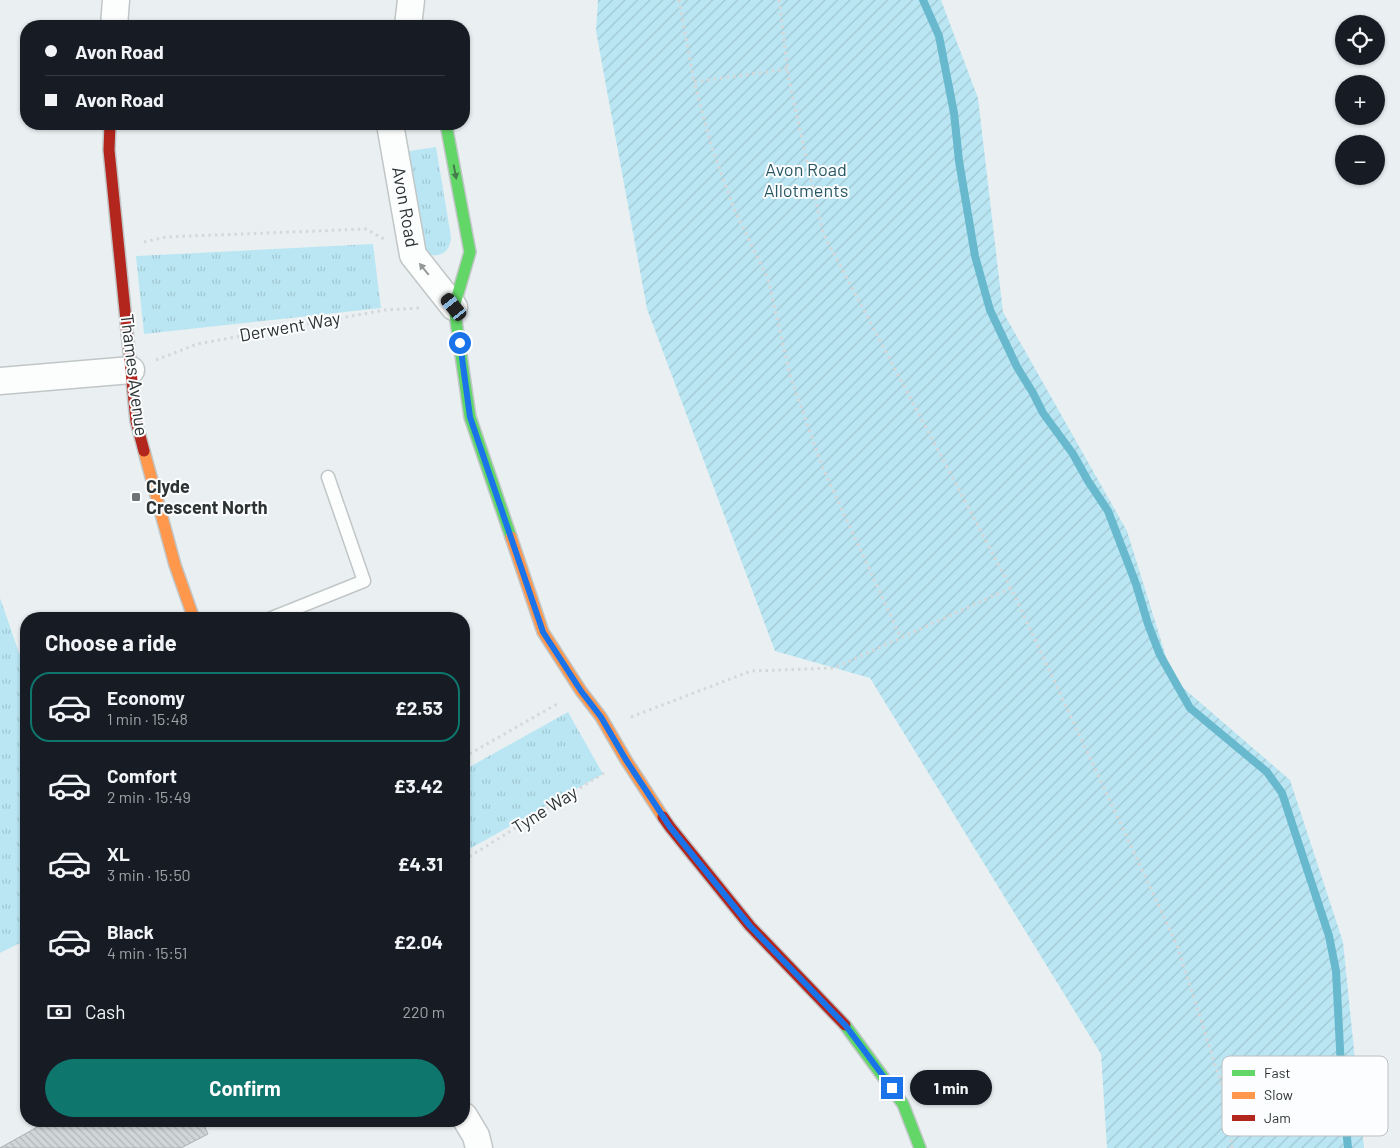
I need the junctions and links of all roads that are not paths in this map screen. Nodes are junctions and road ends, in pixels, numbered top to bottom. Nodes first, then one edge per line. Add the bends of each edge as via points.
1 (116, 0) edge
2 (411, 0) edge
3 (114, 20) edge
4 (409, 20) edge
5 (110, 130) edge
6 (391, 130) edge
7 (447, 130) edge
8 (454, 307) junction
9 (131, 370) junction
10 (0, 381) edge
11 (328, 477) dead end
12 (192, 612) edge
13 (286, 612) edge
14 (470, 1126) edge
15 (479, 1148) edge
16 (920, 1148) edge

1 - 3 street
2 - 4 street
5 - 9 street, Thames Avenue via 109,150
8 -> 6 street, Avon Road via 413,255
7 -> 8 street, Avon Road via 470,252
8 - 16 street, Avon Road via 470,417 543,632 670,827 750,926 846,1026 903,1104
9 - 10 street
9 - 12 street, Thames Avenue via 136,421 175,565
11 - 13 lane via 364,581
14 - 15 street

